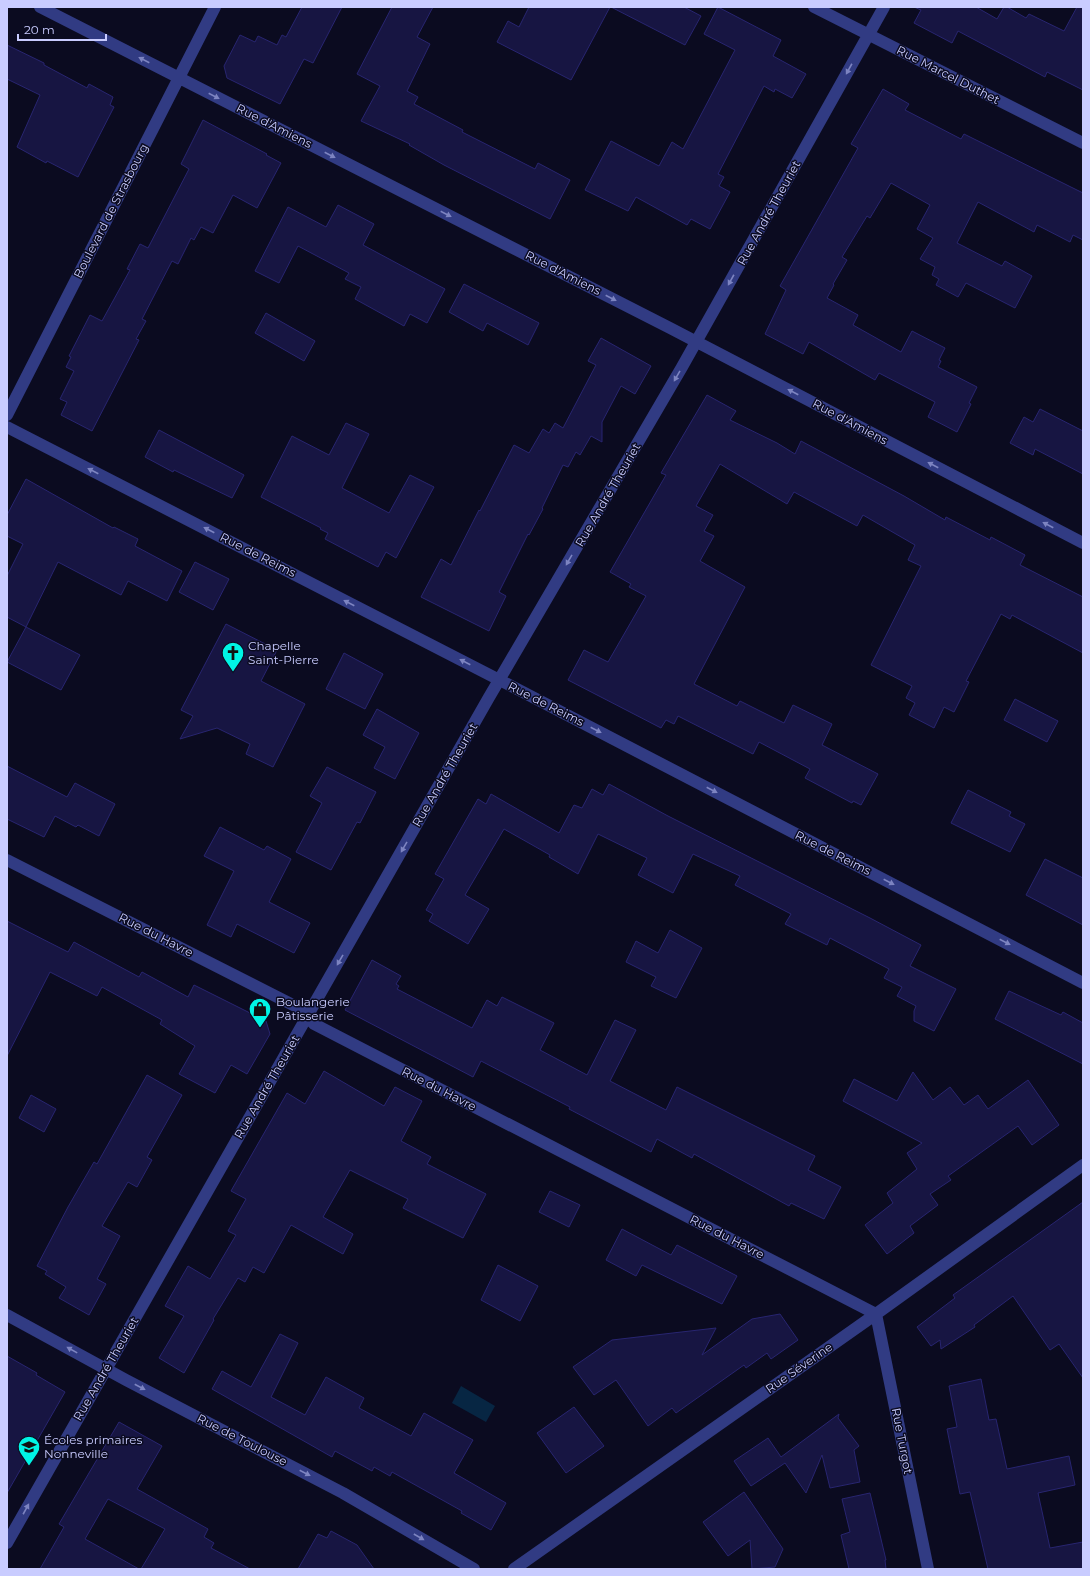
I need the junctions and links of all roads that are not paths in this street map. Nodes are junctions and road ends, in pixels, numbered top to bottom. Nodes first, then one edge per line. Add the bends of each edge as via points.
1 (40, 7) edge
2 (215, 7) edge
3 (814, 7) edge
4 (884, 7) edge
5 (868, 35) junction
6 (179, 78) junction
7 (1083, 143) edge
8 (696, 342) junction
9 (7, 415) edge
10 (7, 427) edge
11 (1083, 543) edge
12 (500, 680) junction
13 (7, 860) edge
14 (1083, 983) edge
15 (307, 1017) junction
16 (1083, 1165) edge
17 (876, 1314) junction
18 (7, 1315) edge
19 (106, 1369) junction
20 (7, 1543) edge
21 (474, 1569) edge
22 (514, 1569) edge
23 (928, 1569) edge

6 -> 1 street, Rue d'Amiens
2 - 6 street, Boulevard de Strasbourg
3 - 5 street, Rue Marcel Duthet
4 - 5 street, Rue André Theuriet
5 - 7 street, Rue Marcel Duthet
5 -> 8 street, Rue André Theuriet
6 -> 8 street, Rue d'Amiens
6 - 9 street, Boulevard de Strasbourg
11 -> 8 street, Rue d'Amiens
8 -> 12 street, Rue André Theuriet
12 -> 10 street, Rue de Reims
12 -> 14 street, Rue de Reims
12 -> 15 street, Rue André Theuriet
13 - 15 street, Rue du Havre via 299,1008
15 - 17 street, Rue du Havre via 327,1032
15 - 19 street, Rue André Theuriet
16 - 17 street, Rue Séverine
17 - 22 street, Rue Séverine
17 - 23 street, Rue Turgot
19 -> 18 street, Rue de Toulouse
20 -> 19 street, Rue André Theuriet
19 -> 21 street, Rue de Toulouse via 343,1493

